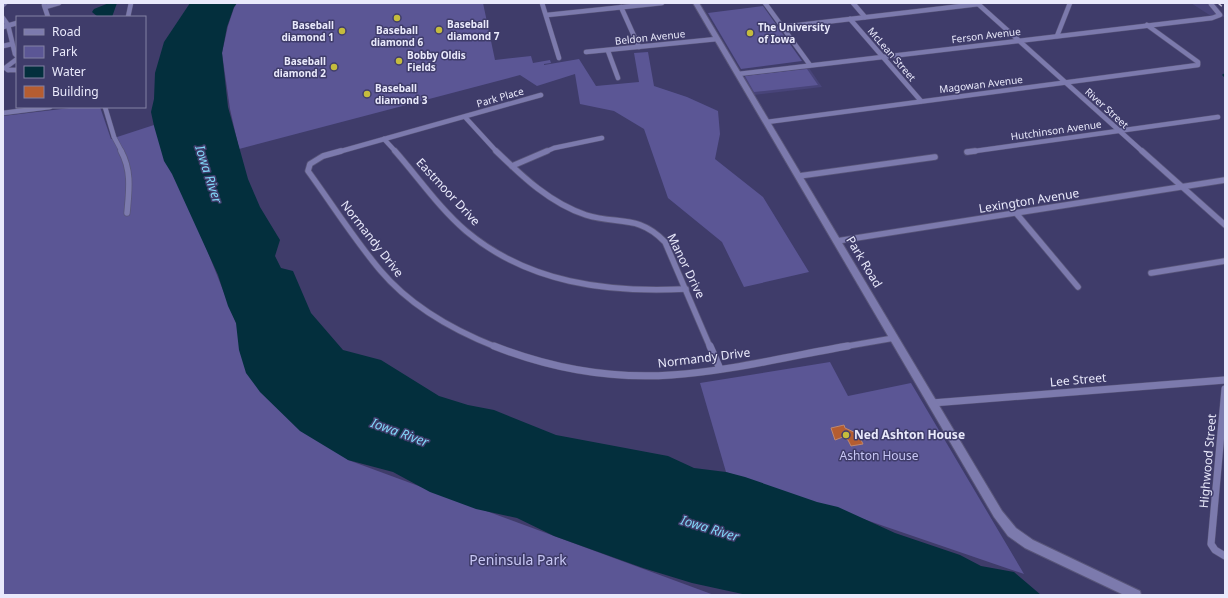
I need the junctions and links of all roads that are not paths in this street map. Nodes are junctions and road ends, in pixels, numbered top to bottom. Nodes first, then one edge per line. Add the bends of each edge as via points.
1 (59, 3) edge
2 (131, 3) edge
3 (542, 3) edge
4 (662, 3) edge
5 (696, 3) edge
6 (765, 3) edge
7 (853, 3) edge
8 (1070, 3) edge
9 (978, 4) edge
10 (1210, 4) dead end
11 (44, 5) edge
12 (621, 7) junction
13 (547, 15) junction
14 (48, 16) edge
15 (128, 16) edge
16 (865, 17) junction
17 (3, 18) edge
18 (850, 19) junction
19 (16, 23) edge
20 (1147, 25) junction
21 (6, 26) edge
22 (782, 27) junction
23 (1057, 36) junction
24 (717, 39) junction
25 (1019, 40) junction
26 (12, 44) junction
27 (3, 46) edge
28 (639, 47) junction
29 (608, 51) junction
30 (586, 52) dead end
31 (16, 55) edge
32 (882, 56) junction
33 (16, 58) edge
34 (559, 58) dead end
35 (4, 61) edge
36 (810, 65) junction
37 (5, 70) edge
38 (16, 70) edge
39 (738, 74) junction
40 (618, 78) dead end
41 (1065, 83) junction
42 (541, 95) dead end
43 (921, 101) junction
44 (42, 108) edge
45 (105, 108) edge
46 (3, 113) edge
47 (465, 117) junction
48 (1218, 117) dead end
49 (766, 122) junction
50 (1119, 131) junction
51 (602, 138) dead end
52 (384, 139) junction
53 (967, 152) dead end
54 (935, 157) dead end
55 (512, 166) junction
56 (799, 176) junction
57 (1225, 180) edge
58 (1182, 187) junction
59 (127, 213) dead end
60 (1016, 213) junction
61 (1225, 225) edge
62 (837, 241) junction
63 (1225, 261) edge
64 (1151, 273) dead end
65 (1078, 286) dead end
66 (686, 289) junction
67 (894, 338) junction
68 (720, 369) junction
69 (1225, 380) edge
70 (1225, 389) edge
71 (932, 403) junction
72 (1221, 485) edge
73 (1225, 556) edge
74 (1136, 595) edge

1 - 11 street
2 - 15 street
3 - 13 street
4 - 12 street
5 - 24 street, Park Road
6 - 22 street
7 - 16 street, McLean Street
8 - 23 street
9 - 16 street
9 - 25 street, River Street
10 - 20 street, Ferson Avenue via 1220,15
11 - 14 street
12 - 13 street
12 - 28 street
13 - 34 street
16 - 18 street
17 - 21 street
18 - 22 street
18 - 32 street, McLean Street
19 - 21 street
20 - 23 street, Ferson Avenue
20 - 41 street, Magowan Avenue via 1198,62 1198,65
21 - 26 street
22 - 36 street
23 - 25 street, Ferson Avenue
24 - 28 street, Beldon Avenue
24 - 39 street, Park Road
25 - 32 street, Ferson Avenue
25 - 41 street, River Street
26 - 27 street
26 - 31 street
28 - 29 street, Beldon Avenue
29 - 30 street, Beldon Avenue
29 - 40 street
32 - 36 street, Ferson Avenue
32 - 43 street, McLean Street
33 - 37 street via 9,62
35 - 37 street
36 - 39 street, Ferson Avenue
37 - 38 street
39 - 49 street, Park Road
41 - 43 street, Magowan Avenue
41 - 50 street, River Street
42 - 47 street, Park Place
43 - 49 street, Magowan Avenue
44 - 46 street
45 - 59 street via 114,137 126,160 130,182
47 - 52 street, Normandy Drive
47 - 55 street, Manor Drive
48 - 50 street, Hutchinson Avenue
49 - 56 street, Park Road
50 - 53 street, Hutchinson Avenue
50 - 58 street, River Street
51 - 55 street via 554,148
52 - 66 street, Eastmoor Drive via 466,230 517,264 558,279 597,288 632,291
52 - 68 street, Normandy Drive via 317,158 310,164 308,171 380,270 391,283 421,308 468,336 495,347 566,368 643,375 682,374
54 - 56 street
55 - 66 street, Manor Drive via 539,190 566,206 596,217 641,223 654,230 665,242
56 - 62 street, Park Road
57 - 58 street, Lexington Avenue
58 - 60 street, Lexington Avenue
58 - 61 street, River Street
60 - 62 street, Lexington Avenue
60 - 65 street
62 - 67 street, Park Road
63 - 64 street
66 - 68 street, Manor Drive
67 - 68 street, Normandy Drive
67 - 71 street, Park Road
69 - 71 street, Lee Street
70 - 72 street, Highwood Street
71 - 74 street, Park Road via 998,514 1012,532 1040,550
72 - 73 street, Highwood Street via 1212,544 1213,548

